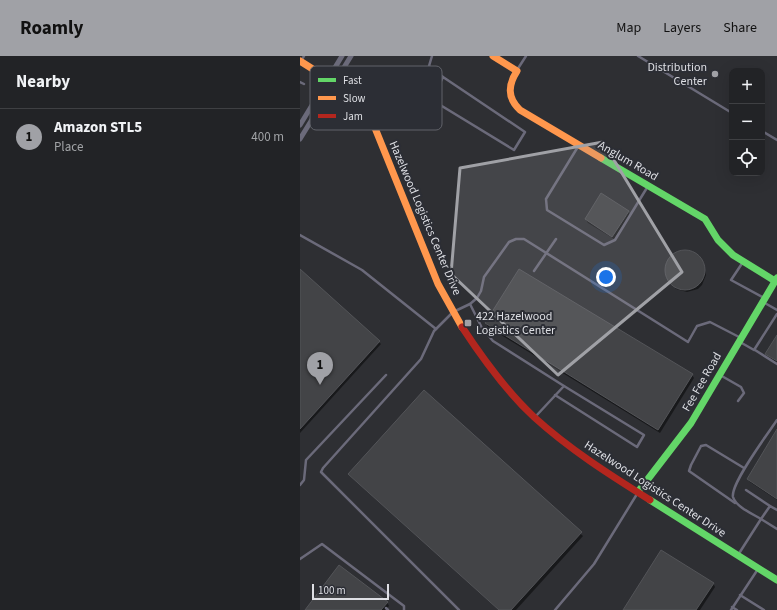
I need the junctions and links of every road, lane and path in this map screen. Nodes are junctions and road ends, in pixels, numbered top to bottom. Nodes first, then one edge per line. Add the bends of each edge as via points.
1 (304, 56) edge
2 (342, 56) edge
3 (351, 56) edge
4 (432, 56) edge
5 (493, 56) edge
6 (526, 56) edge
7 (638, 56) edge
8 (300, 62) edge
9 (336, 66) edge
10 (345, 66) edge
11 (429, 66) edge
12 (310, 68) edge
13 (517, 70) junction
14 (443, 77) edge
15 (300, 82) edge
16 (304, 84) dead end
17 (442, 106) edge
18 (310, 109) edge
19 (729, 111) edge
20 (310, 122) edge
21 (300, 125) edge
22 (376, 130) edge
23 (765, 133) edge
24 (300, 138) edge
25 (777, 140) edge
26 (580, 145) junction
27 (649, 185) junction
28 (300, 235) edge
29 (556, 239) dead end
30 (546, 253) junction
31 (743, 262) junction
32 (534, 271) dead end
33 (776, 280) edge
34 (764, 300) junction
35 (470, 304) junction
36 (777, 310) edge
37 (453, 312) junction
38 (777, 314) edge
39 (436, 329) junction
40 (740, 339) junction
41 (754, 350) junction
42 (777, 364) edge
43 (386, 374) dead end
44 (719, 375) junction
45 (564, 386) junction
46 (555, 395) junction
47 (738, 401) dead end
48 (534, 417) junction
49 (777, 420) edge
50 (744, 468) junction
51 (300, 485) edge
52 (746, 490) dead end
53 (638, 492) junction
54 (736, 503) junction
55 (770, 506) junction
56 (777, 510) edge
57 (762, 519) junction
58 (777, 529) edge
59 (738, 555) junction
60 (300, 560) edge
61 (758, 568) junction
62 (777, 580) edge
63 (740, 595) junction
64 (732, 609) edge
65 (404, 610) edge
66 (459, 610) edge
67 (555, 610) edge
68 (737, 610) edge
69 (764, 610) edge

1 - 8 lane
2 - 9 street
3 - 10 street
4 - 11 lane
5 - 13 street
6 - 13 lane
7 - 19 lane
8 - 12 street
13 - 26 street, Anglum Road via 510,84 510,99 514,105
14 - 17 lane via 525,132 514,150
15 - 16 lane
18 - 21 street
20 - 24 street
22 - 37 street, Hazelwood Logistics Center Drive via 438,284
23 - 25 lane
26 - 27 street, Anglum Road
26 - 27 lane via 546,199 547,210 604,245 615,240
27 - 31 street, Anglum Road via 705,219 718,240
28 - 39 lane via 362,270
29 - 30 lane
30 - 32 lane
30 - 35 lane via 524,239 509,242 484,277 481,291
30 - 40 lane via 688,342 697,326 710,322
31 - 33 street, Anglum Road
31 - 34 lane via 731,280
33 - 34 street, Fee Fee Road
34 - 36 lane
34 - 40 street, Fee Fee Road
35 - 37 lane
35 - 45 lane via 482,328 493,340
37 - 39 lane
37 - 48 street, Hazelwood Logistics Center Drive via 480,354
38 - 41 lane
39 - 66 lane via 421,358 322,472
40 - 41 lane
40 - 44 street, Fee Fee Road
41 - 42 lane
43 - 51 lane via 306,460 304,480
44 - 47 lane via 741,387 744,393
44 - 53 street, Fee Fee Road via 691,423
45 - 46 lane
45 - 46 lane via 644,435 637,447
46 - 48 lane
48 - 53 street, Hazelwood Logistics Center Drive via 600,469
49 - 50 lane
50 - 54 lane via 732,496
50 - 54 lane via 706,445 701,446 690,465 689,471
52 - 55 lane
53 - 59 street, Hazelwood Logistics Center Drive
53 - 67 lane via 594,564
54 - 57 lane
55 - 56 lane
55 - 57 lane
57 - 58 lane
57 - 59 lane
59 - 61 street, Hazelwood Logistics Center Drive
60 - 65 lane via 322,544 404,606
61 - 62 street, Hazelwood Logistics Center Drive
61 - 63 lane
63 - 64 lane
63 - 69 lane
64 - 68 lane

